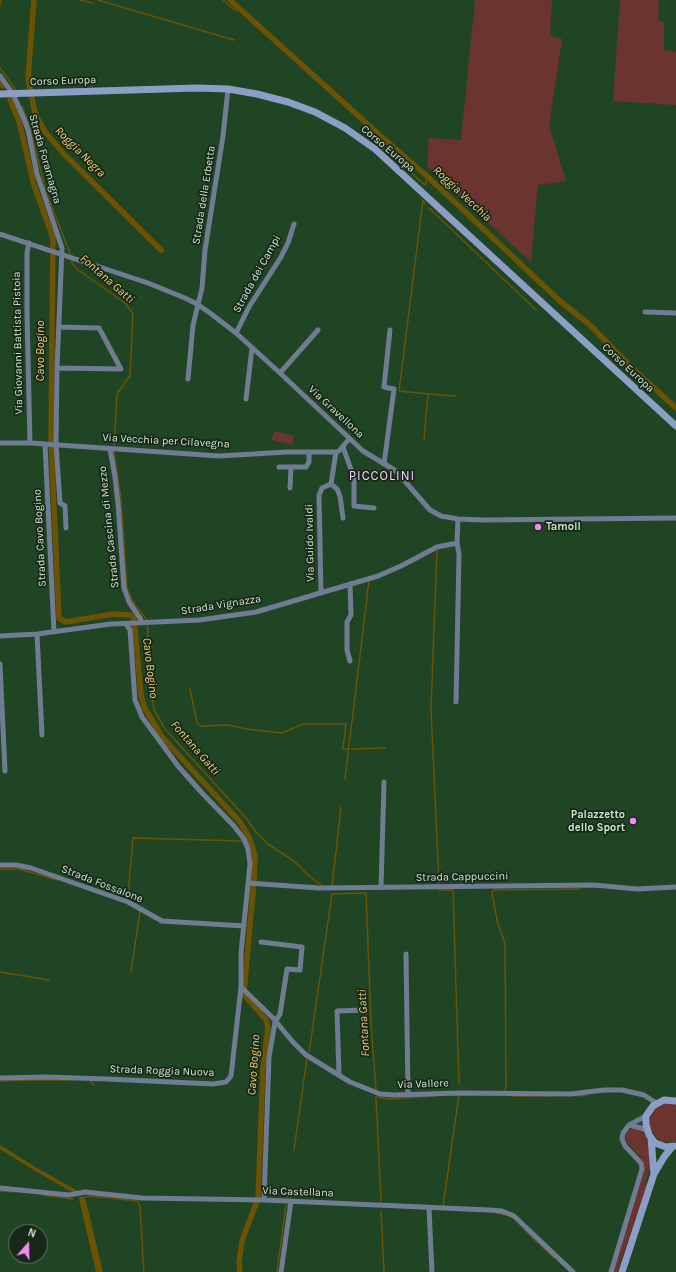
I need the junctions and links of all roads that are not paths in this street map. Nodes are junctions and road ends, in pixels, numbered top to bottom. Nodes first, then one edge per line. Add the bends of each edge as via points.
1 (0, 76) edge
2 (228, 89) junction
3 (0, 94) edge
4 (13, 94) junction
5 (294, 224) dead end
6 (0, 234) edge
7 (29, 243) junction
8 (60, 253) junction
9 (197, 304) junction
10 (645, 312) dead end
11 (676, 313) edge
12 (59, 327) junction
13 (318, 330) dead end
14 (390, 330) dead end
15 (236, 333) junction
16 (252, 348) junction
17 (57, 368) junction
18 (280, 373) junction
19 (188, 379) dead end
20 (246, 399) dead end
21 (676, 426) edge
22 (349, 439) junction
23 (0, 443) edge
24 (30, 443) junction
25 (45, 444) junction
26 (56, 445) junction
27 (343, 447) junction
28 (110, 449) junction
29 (310, 452) junction
30 (336, 452) junction
31 (384, 464) junction
32 (279, 467) dead end
33 (291, 467) junction
34 (331, 484) junction
35 (290, 488) dead end
36 (374, 508) dead end
37 (343, 518) dead end
38 (676, 518) edge
39 (458, 519) junction
40 (66, 528) dead end
41 (458, 543) junction
42 (350, 584) junction
43 (320, 593) junction
44 (138, 623) junction
45 (54, 632) junction
46 (37, 634) junction
47 (0, 636) edge
48 (350, 662) dead end
49 (0, 664) edge
50 (456, 702) dead end
51 (42, 735) dead end
52 (4, 770) dead end
53 (384, 782) dead end
54 (0, 865) edge
55 (248, 882) junction
56 (676, 887) edge
57 (381, 888) junction
58 (244, 926) junction
59 (261, 942) dead end
60 (406, 954) dead end
61 (241, 987) junction
62 (366, 1010) dead end
63 (275, 1022) junction
64 (339, 1075) junction
65 (0, 1078) edge
66 (408, 1095) junction
67 (644, 1095) junction
68 (676, 1101) edge
69 (658, 1102) junction
70 (648, 1113) junction
71 (629, 1125) junction
72 (647, 1131) junction
73 (651, 1138) junction
74 (674, 1146) edge
75 (654, 1174) junction
76 (0, 1188) edge
77 (263, 1200) junction
78 (291, 1201) junction
79 (429, 1208) junction
80 (281, 1272) edge
81 (432, 1272) edge
82 (573, 1272) edge
83 (610, 1272) edge
84 (622, 1272) edge

1 - 4 street, Strada Foramagna
2 - 4 main road, Corso Europa
2 - 9 street, Strada della Erbetta via 202,288
2 - 21 main road, Corso Europa via 288,102 315,112 345,128 375,150
3 - 4 main road, Corso Europa
4 - 8 street, Strada Foramagna via 28,130 36,174 62,248
5 - 15 street, Strada dei Campi via 281,257 249,307
6 - 7 street, Via Gravellona
7 - 8 street, Via Gravellona
7 - 24 street, Via Giovanni Battista Pistoia via 27,313
8 - 9 street, Via Gravellona via 166,290
8 - 12 street
9 - 15 street, Via Gravellona
9 - 19 street, Strada della Erbetta
10 - 11 street
12 - 17 street
12 - 17 street via 99,328 121,369
13 - 18 street
14 - 31 street via 384,388 394,389
15 - 16 street, Via Gravellona
16 - 18 street, Via Gravellona
16 - 20 street
17 - 26 street
18 - 22 street, Via Gravellona
22 - 27 street
22 - 31 street, Via Gravellona via 362,451
23 - 24 street, Via Vecchia per Cilavegna
24 - 25 street, Via Vecchia per Cilavegna
25 - 26 street, Via Vecchia per Cilavegna
25 - 45 street, Strada Cavo Bogino
26 - 28 street, Via Vecchia per Cilavegna
26 - 40 street via 60,503 65,506
27 - 30 street
27 - 36 street via 354,478 354,506
28 - 29 street, Via Vecchia per Cilavegna via 219,456
28 - 44 street, Strada Cascina di Mezzo via 118,503 124,588 129,602 140,618
29 - 30 street, Via Vecchia per Cilavegna
29 - 33 street via 306,467
30 - 34 street
31 - 39 street, Via Gravellona via 396,471 430,510 441,516
32 - 33 street
33 - 35 street
34 - 37 street via 338,489
34 - 43 street, Via Guido Ivaldi via 322,488 319,495
38 - 39 street, Via Gravellona
39 - 41 street
41 - 42 street, Strada Vignazza via 437,547 378,576
41 - 50 street
42 - 43 street, Strada Vignazza
42 - 48 street via 351,615 347,622 347,650
43 - 44 street, Strada Vignazza via 256,612 200,620
44 - 45 street, Strada Vignazza
44 - 55 street, Strada Cascina di Mezzo via 130,630 135,700 142,717 178,766 244,839 250,864
45 - 46 street, Strada Vignazza
46 - 47 street, Strada Vignazza
46 - 51 street
49 - 52 street
53 - 57 street
54 - 58 street, Strada Fossalone via 31,868 128,902 162,920
55 - 57 street, Strada Cappuccini via 319,888
55 - 58 street, Strada Cascina di Mezzo
56 - 57 street, Strada Cappuccini
58 - 61 street, Strada Cascina di Mezzo
59 - 63 street via 302,947 300,970 287,969 280,1014
60 - 66 street
61 - 63 street, Via Vallere
61 - 65 street, Strada Roggia Nuova via 232,1072 226,1082 213,1084 46,1077
62 - 64 street via 337,1010
63 - 64 street, Via Vallere via 306,1055
63 - 77 street via 269,1057
64 - 66 street, Via Vallere via 380,1094
66 - 67 street, Via Vallere via 570,1094 622,1090
67 - 69 street, Via Vallere
67 - 70 street via 648,1101
68 - 69 main road
69 - 70 main road
70 - 71 street
70 - 72 main road
71 - 72 street
71 - 83 street via 622,1138 625,1146 641,1163 642,1169
72 - 73 main road
73 - 74 main road via 661,1145
73 - 75 main road
74 - 75 main road
75 - 84 main road
76 - 77 street, Via Castellana via 69,1195 85,1192 142,1198
77 - 78 street, Via Castellana
78 - 79 street, Via Castellana
78 - 80 street
79 - 81 street
79 - 82 street, Via Castellana via 502,1211 514,1216

